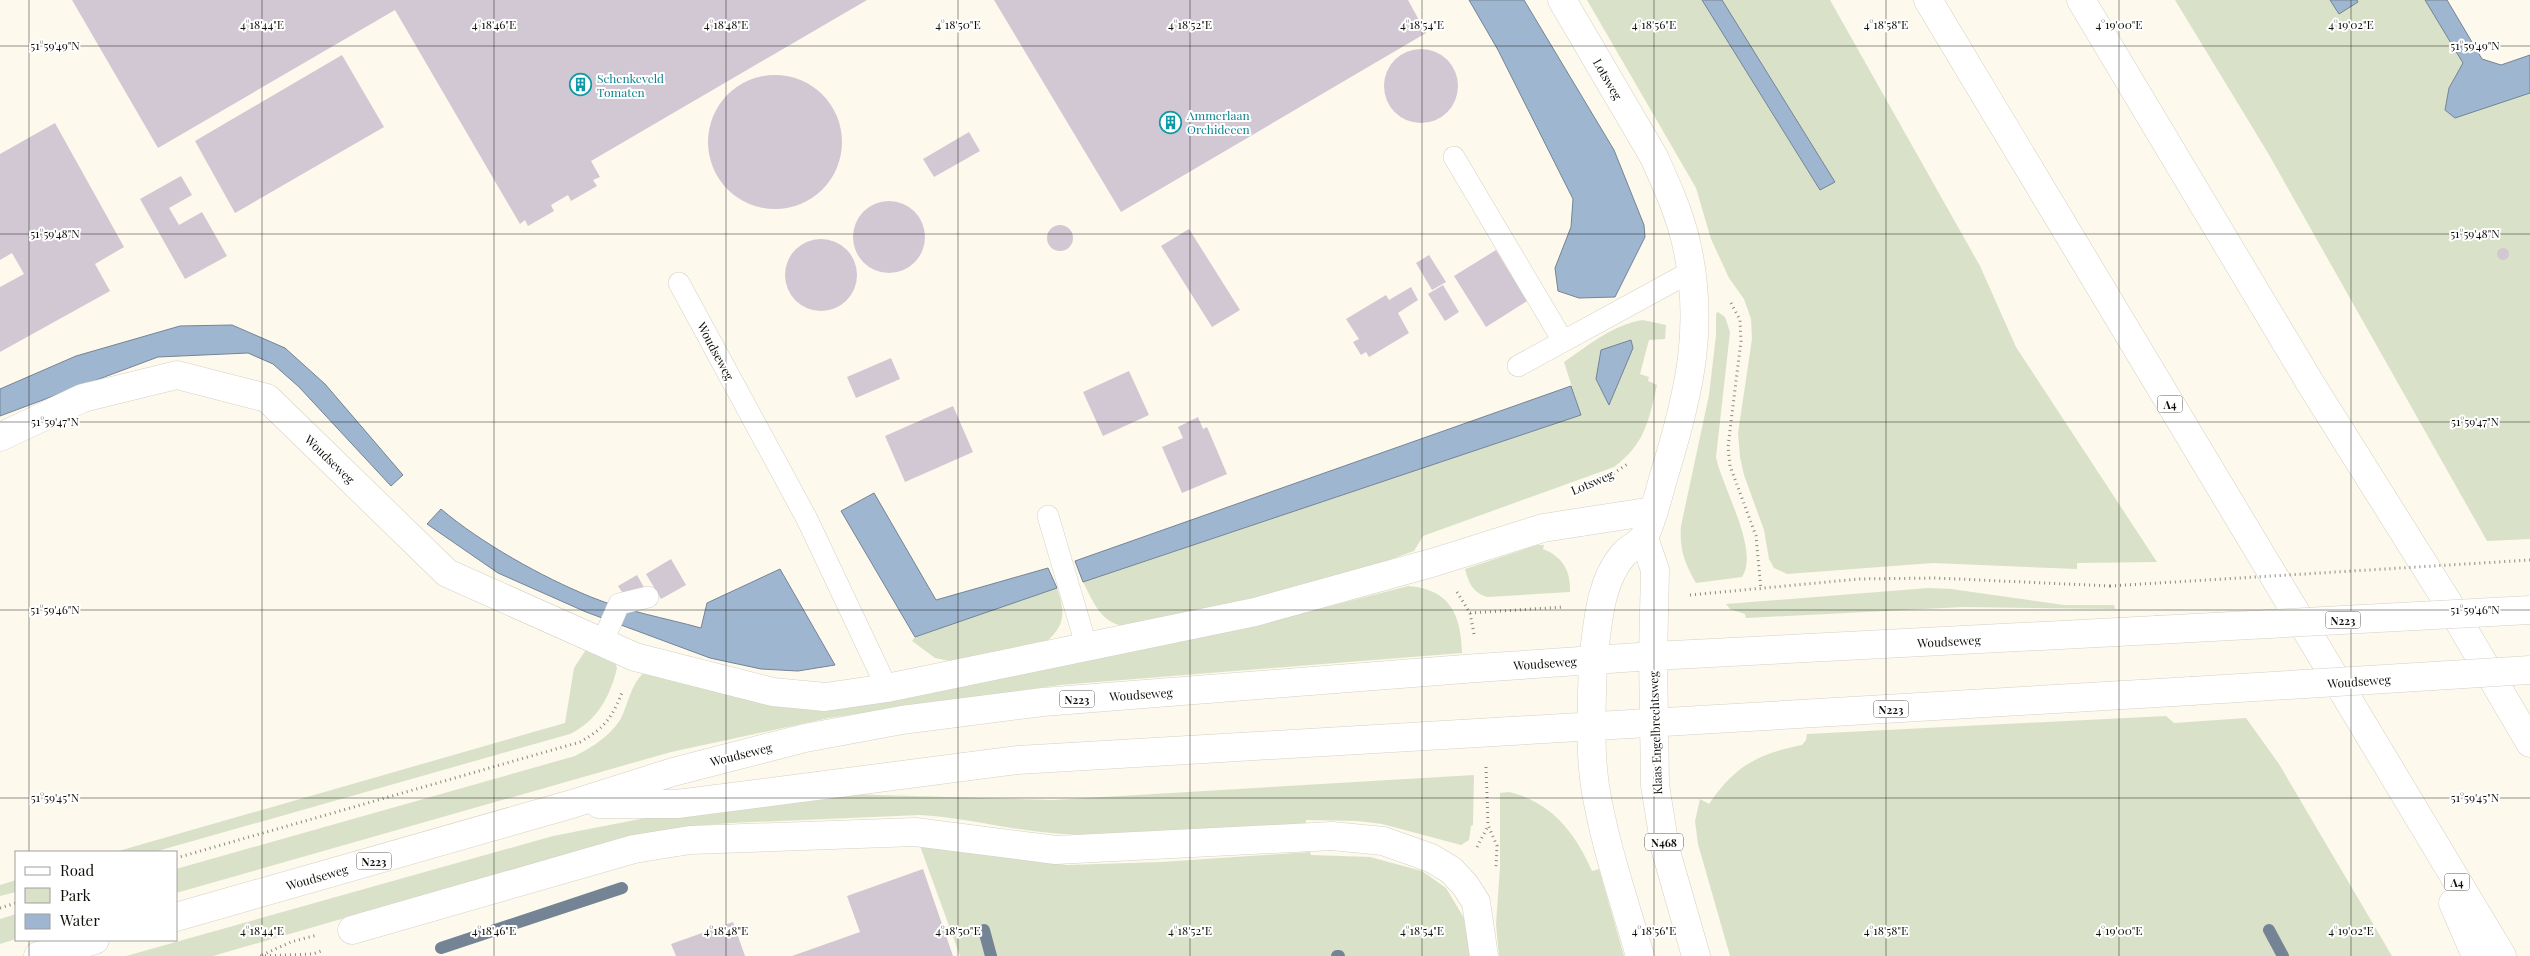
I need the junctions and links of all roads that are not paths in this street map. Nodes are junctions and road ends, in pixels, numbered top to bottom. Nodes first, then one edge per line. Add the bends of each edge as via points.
1 (1562, 0) edge
2 (1928, 0) edge
3 (2081, 0) edge
4 (1454, 157) dead end
5 (1692, 271) junction
6 (679, 283) dead end
7 (1563, 341) junction
8 (1518, 366) dead end
9 (0, 437) edge
10 (1653, 511) junction
11 (1048, 516) dead end
12 (1644, 538) junction
13 (648, 597) dead end
14 (2447, 601) junction
15 (2530, 610) edge
16 (611, 623) junction
17 (1087, 648) junction
18 (1653, 656) junction
19 (1593, 660) junction
20 (2530, 670) edge
21 (886, 688) junction
22 (2530, 718) edge
23 (1653, 723) junction
24 (1592, 726) junction
25 (2530, 743) edge
26 (572, 804) junction
27 (2412, 808) junction
28 (178, 916) edge
29 (352, 930) road end
30 (91, 941) edge
31 (38, 956) edge
32 (1484, 956) edge
33 (1640, 956) edge
34 (1696, 956) edge
35 (2476, 956) edge
36 (2502, 956) edge

1 - 5 main road, Lotsweg via 1654,157 1677,210
2 - 27 main road, A4
3 - 14 main road via 2312,386
4 - 7 lane
5 - 7 lane
5 - 10 main road, Lotsweg via 1695,347 1681,419
6 - 21 lane, Woudseweg via 807,520
7 - 8 lane
9 - 16 main road, Woudseweg via 83,398 177,375 267,398 447,573
10 - 12 main road, Lotsweg
10 - 17 main road, Woudseweg via 1543,528 1255,612
11 - 17 lane
12 - 18 main road via 1654,570
12 - 19 main road via 1623,555 1610,576
13 - 16 lane
14 - 22 main road
14 - 25 main road
15 - 18 main road, Woudseweg / N223, bridge
16 - 21 main road, Woudseweg via 635,657 773,692 825,697
17 - 21 main road, Woudseweg
18 - 19 main road, Woudseweg / N223
18 - 23 main road, Klaas Engelbrechtsweg / N468
19 - 24 main road
19 - 26 main road, Woudseweg / N223 via 1043,702 902,720 805,738 673,772
20 - 23 main road, Woudseweg / N223, bridge
23 - 24 main road, Woudseweg / N223
23 - 34 main road, Klaas Engelbrechtsweg / N468 via 1655,786 1664,848
24 - 26 main road, Woudseweg / N223 via 1018,760 677,804
24 - 33 main road via 1595,785
26 - 28 main road, Woudseweg / N223
27 - 35 main road, A4
27 - 36 main road, A4
29 - 32 main road via 634,849 690,840 914,832 1056,850 1332,836 1382,841 1431,858 1452,870 1476,902
30 - 31 main road

